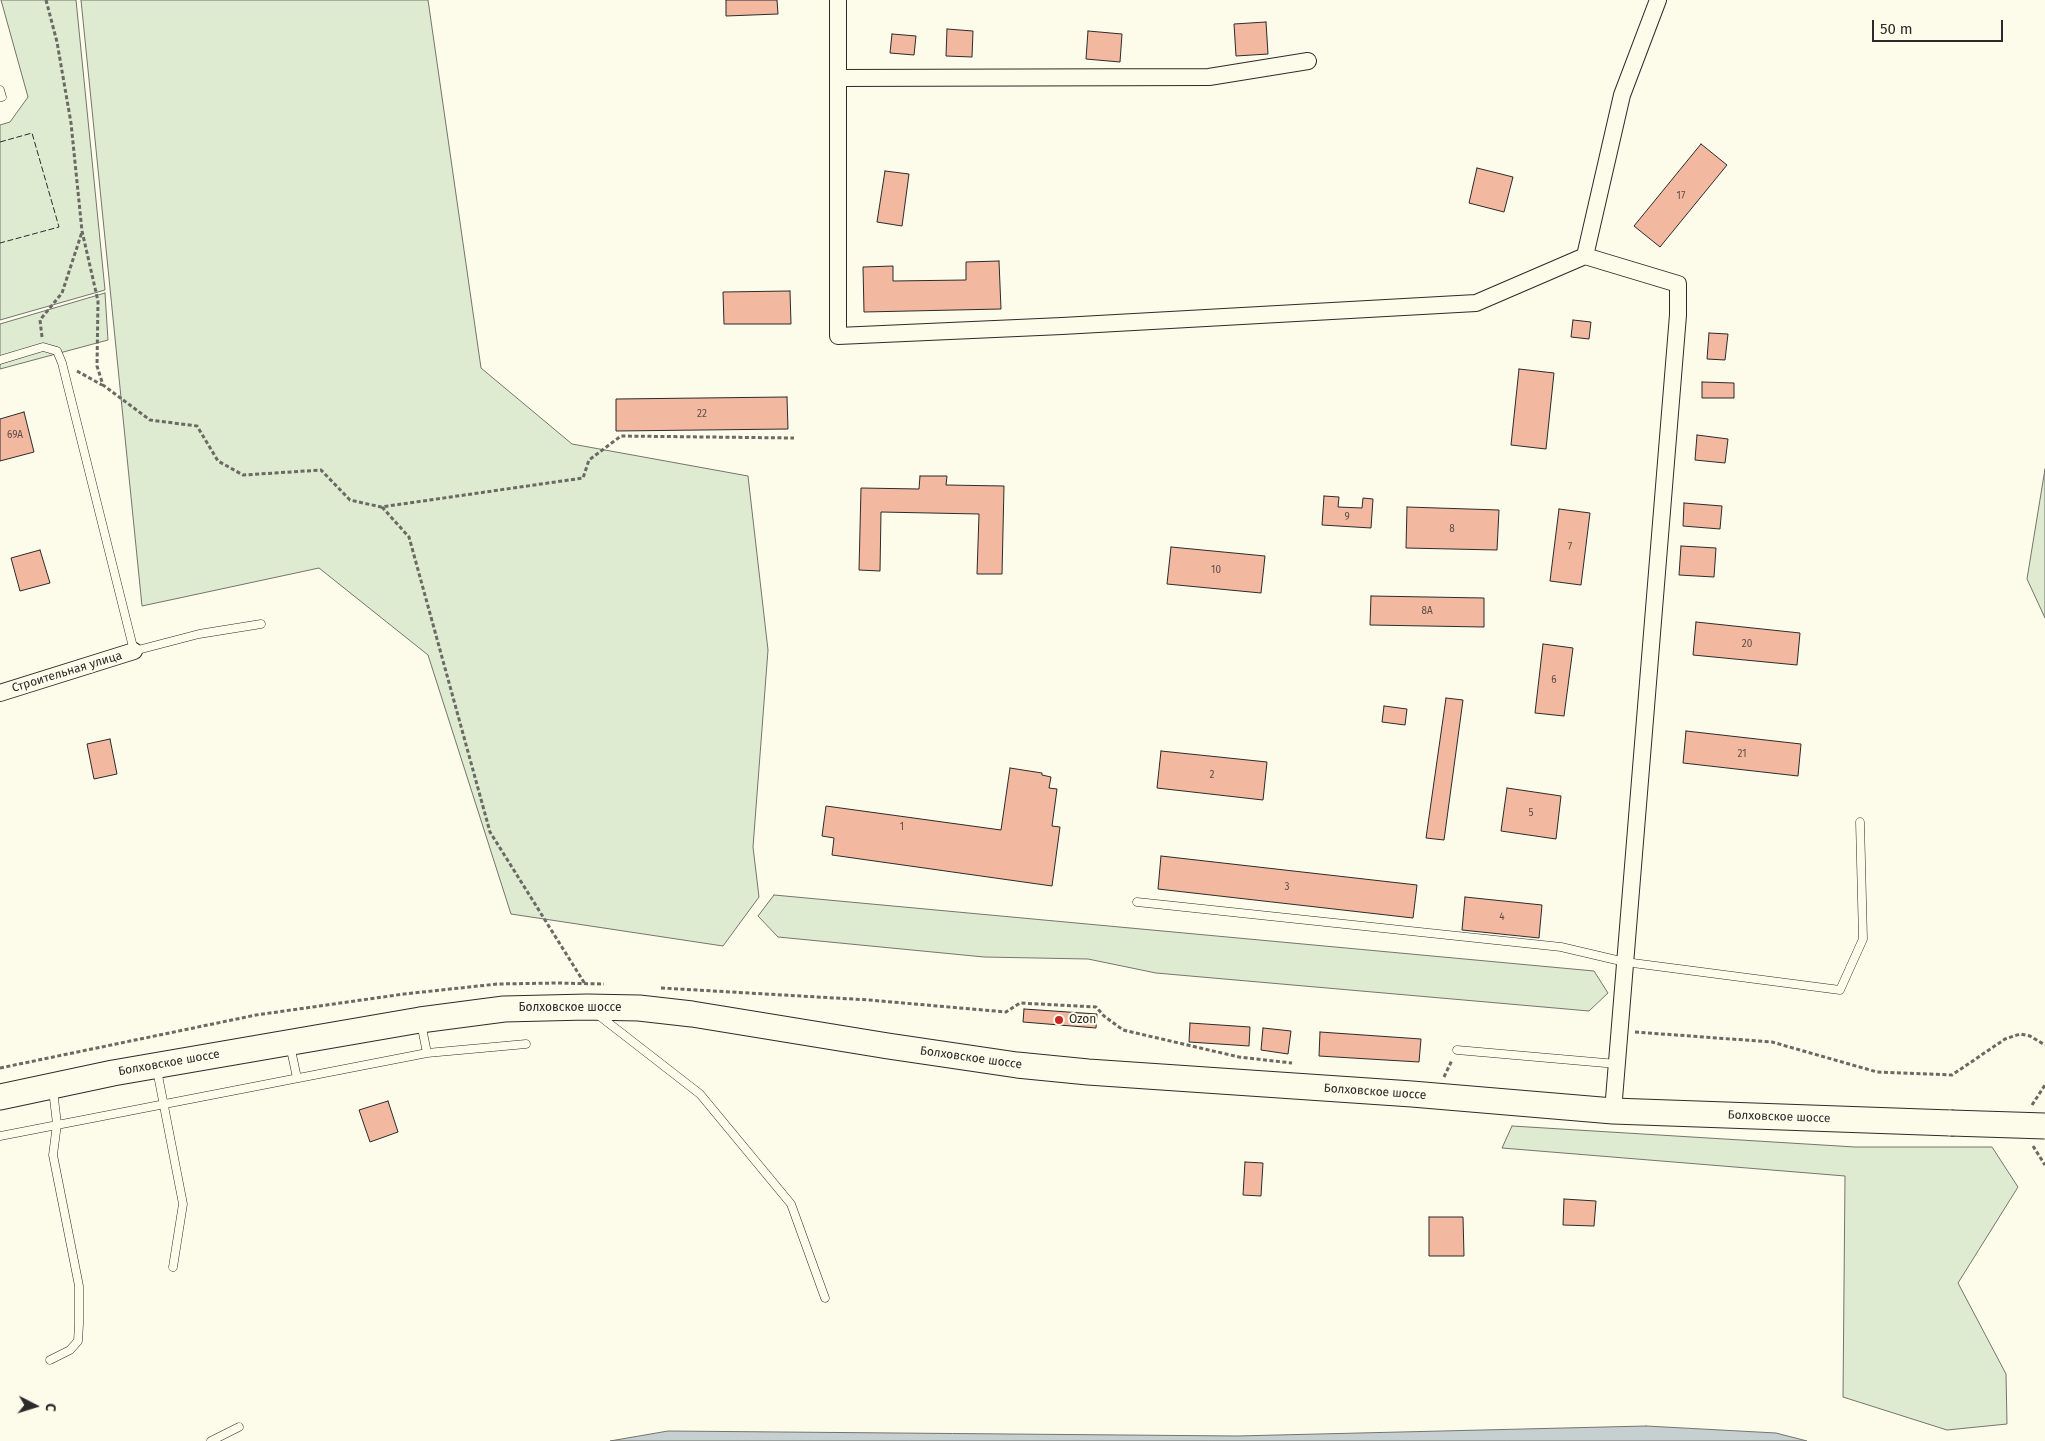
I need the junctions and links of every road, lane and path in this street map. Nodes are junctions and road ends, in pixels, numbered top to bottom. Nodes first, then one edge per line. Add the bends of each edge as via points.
1 (46, 0) edge
2 (838, 0) edge
3 (1658, 0) edge
4 (1308, 61) dead end
5 (838, 78) junction
6 (0, 90) edge
7 (0, 97) edge
8 (82, 231) junction
9 (1585, 256) junction
10 (43, 347) junction
11 (0, 360) edge
12 (62, 363) junction
13 (103, 385) junction
14 (794, 438) dead end
15 (381, 507) junction
16 (261, 624) dead end
17 (134, 651) junction
18 (0, 692) edge
19 (1860, 822) dead end
20 (1137, 902) dead end
21 (1625, 962) junction
22 (586, 995) junction
23 (420, 1020) junction
24 (1123, 1030) dead end
25 (1620, 1031) junction
26 (290, 1042) junction
27 (526, 1044) dead end
28 (2045, 1045) edge
29 (1457, 1050) joint
30 (427, 1053) junction
31 (1297, 1064) dead end
32 (1617, 1064) junction
33 (156, 1065) junction
34 (297, 1078) junction
35 (1443, 1079) dead end
36 (52, 1086) junction
37 (0, 1097) edge
38 (163, 1104) junction
39 (1613, 1111) junction
40 (57, 1124) junction
41 (2045, 1126) edge
42 (0, 1136) edge
43 (173, 1267) dead end
44 (825, 1298) dead end
45 (50, 1360) dead end
46 (239, 1427) dead end
47 (211, 1441) edge

1 - 8 path via 71,123
2 - 5 street
3 - 9 street via 1622,95
4 - 5 street via 1208,77
5 - 9 street via 838,336 1476,303
6 - 7 lane
8 - 10 path via 62,293 40,320
8 - 13 path via 98,301 96,366
9 - 21 street via 1678,284
10 - 11 lane
10 - 12 lane via 57,351
12 - 13 path
12 - 17 lane
13 - 15 path via 150,420 197,426 218,461 243,475 321,470 350,500
14 - 15 path via 621,436 589,460 583,478
15 - 22 path via 409,537 490,832
16 - 17 lane via 199,634
17 - 18 street, Строительная улица
19 - 21 lane via 1863,939 1840,990
20 - 21 lane via 1561,947
21 - 25 street
22 - 23 main road, Болховское шоссе
22 - 39 main road, Болховское шоссе via 639,1008 1017,1065
22 - 44 lane via 700,1094 791,1204
23 - 26 main road, Болховское шоссе
23 - 30 lane
24 - 31 path via 1239,1057
25 - 28 path via 1772,1042 1877,1072 1952,1075 2005,1038 2020,1034
25 - 32 street
26 - 33 main road, Болховское шоссе
26 - 34 lane
27 - 30 lane
29 - 32 lane
29 - 35 path
30 - 34 lane
32 - 39 street
33 - 36 main road, Болховское шоссе
33 - 38 lane
34 - 38 lane
36 - 37 main road, Болховское шоссе
36 - 40 lane
38 - 40 lane
38 - 43 lane via 183,1204
39 - 41 main road, Болховское шоссе, bridge
40 - 42 lane
40 - 45 lane via 53,1154 79,1286 79,1324 78,1341 70,1350
46 - 47 lane

